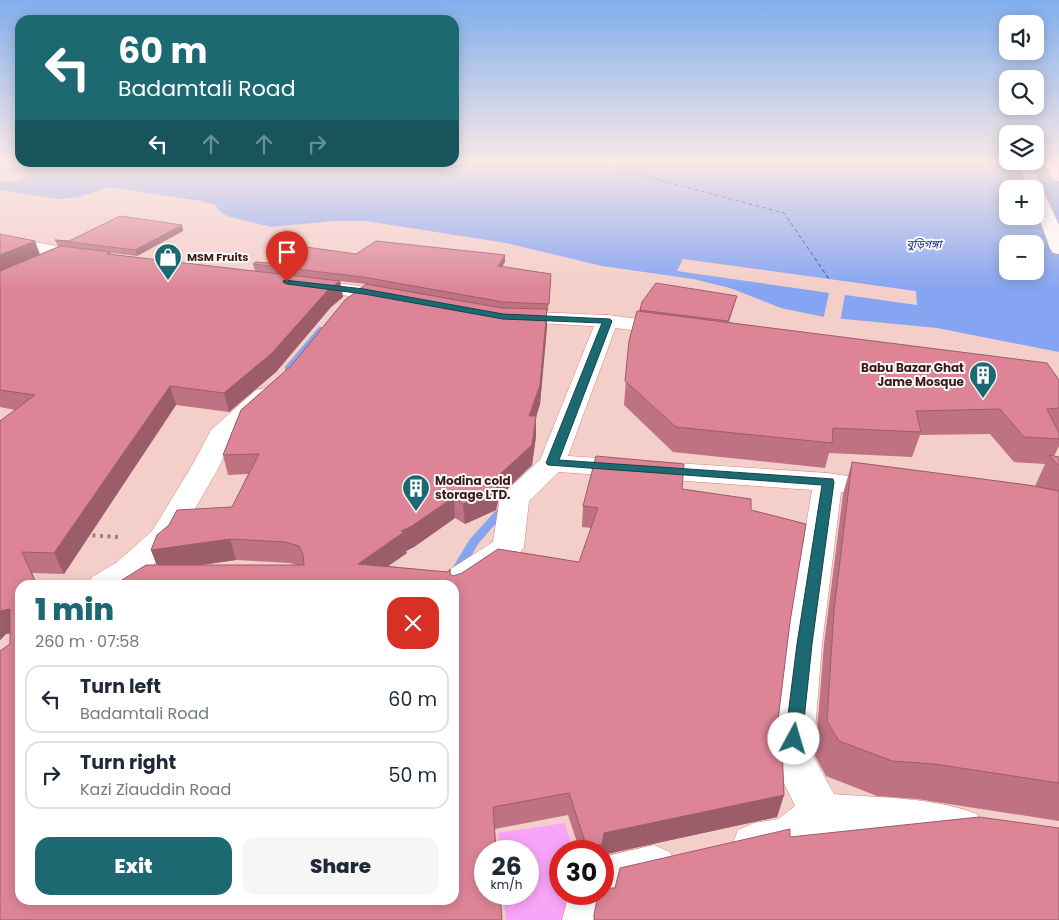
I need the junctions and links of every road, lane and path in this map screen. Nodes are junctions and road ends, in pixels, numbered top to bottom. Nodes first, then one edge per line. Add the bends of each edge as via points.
1 (1042, 204) edge
2 (0, 241) edge
3 (1059, 249) edge
4 (63, 254) junction
5 (106, 259) edge
6 (38, 264) edge
7 (287, 282) edge
8 (364, 292) junction
9 (414, 300) edge
10 (339, 312) edge
11 (494, 315) edge
12 (607, 321) junction
13 (696, 332) edge
14 (285, 378) edge
15 (552, 463) junction
16 (828, 482) junction
17 (907, 492) edge
18 (78, 535) edge
19 (163, 538) junction
20 (112, 580) edge
21 (458, 580) edge
22 (821, 813) junction
23 (1003, 835) edge
24 (614, 877) edge
25 (589, 905) edge
26 (586, 920) edge

1 - 3 main road
2 - 4 main road
4 - 5 main road
4 - 6 main road
7 - 8 main road
8 - 9 main road
8 - 10 main road
11 - 12 main road
12 - 13 main road
12 - 15 main road
14 - 19 main road via 220,436
15 - 16 main road
15 - 21 main road via 515,498 508,547
16 - 17 main road
16 - 22 main road via 804,644 792,758
18 - 19 path
19 - 20 main road
22 - 23 main road via 917,822
22 - 24 main road via 788,838
25 - 26 main road

